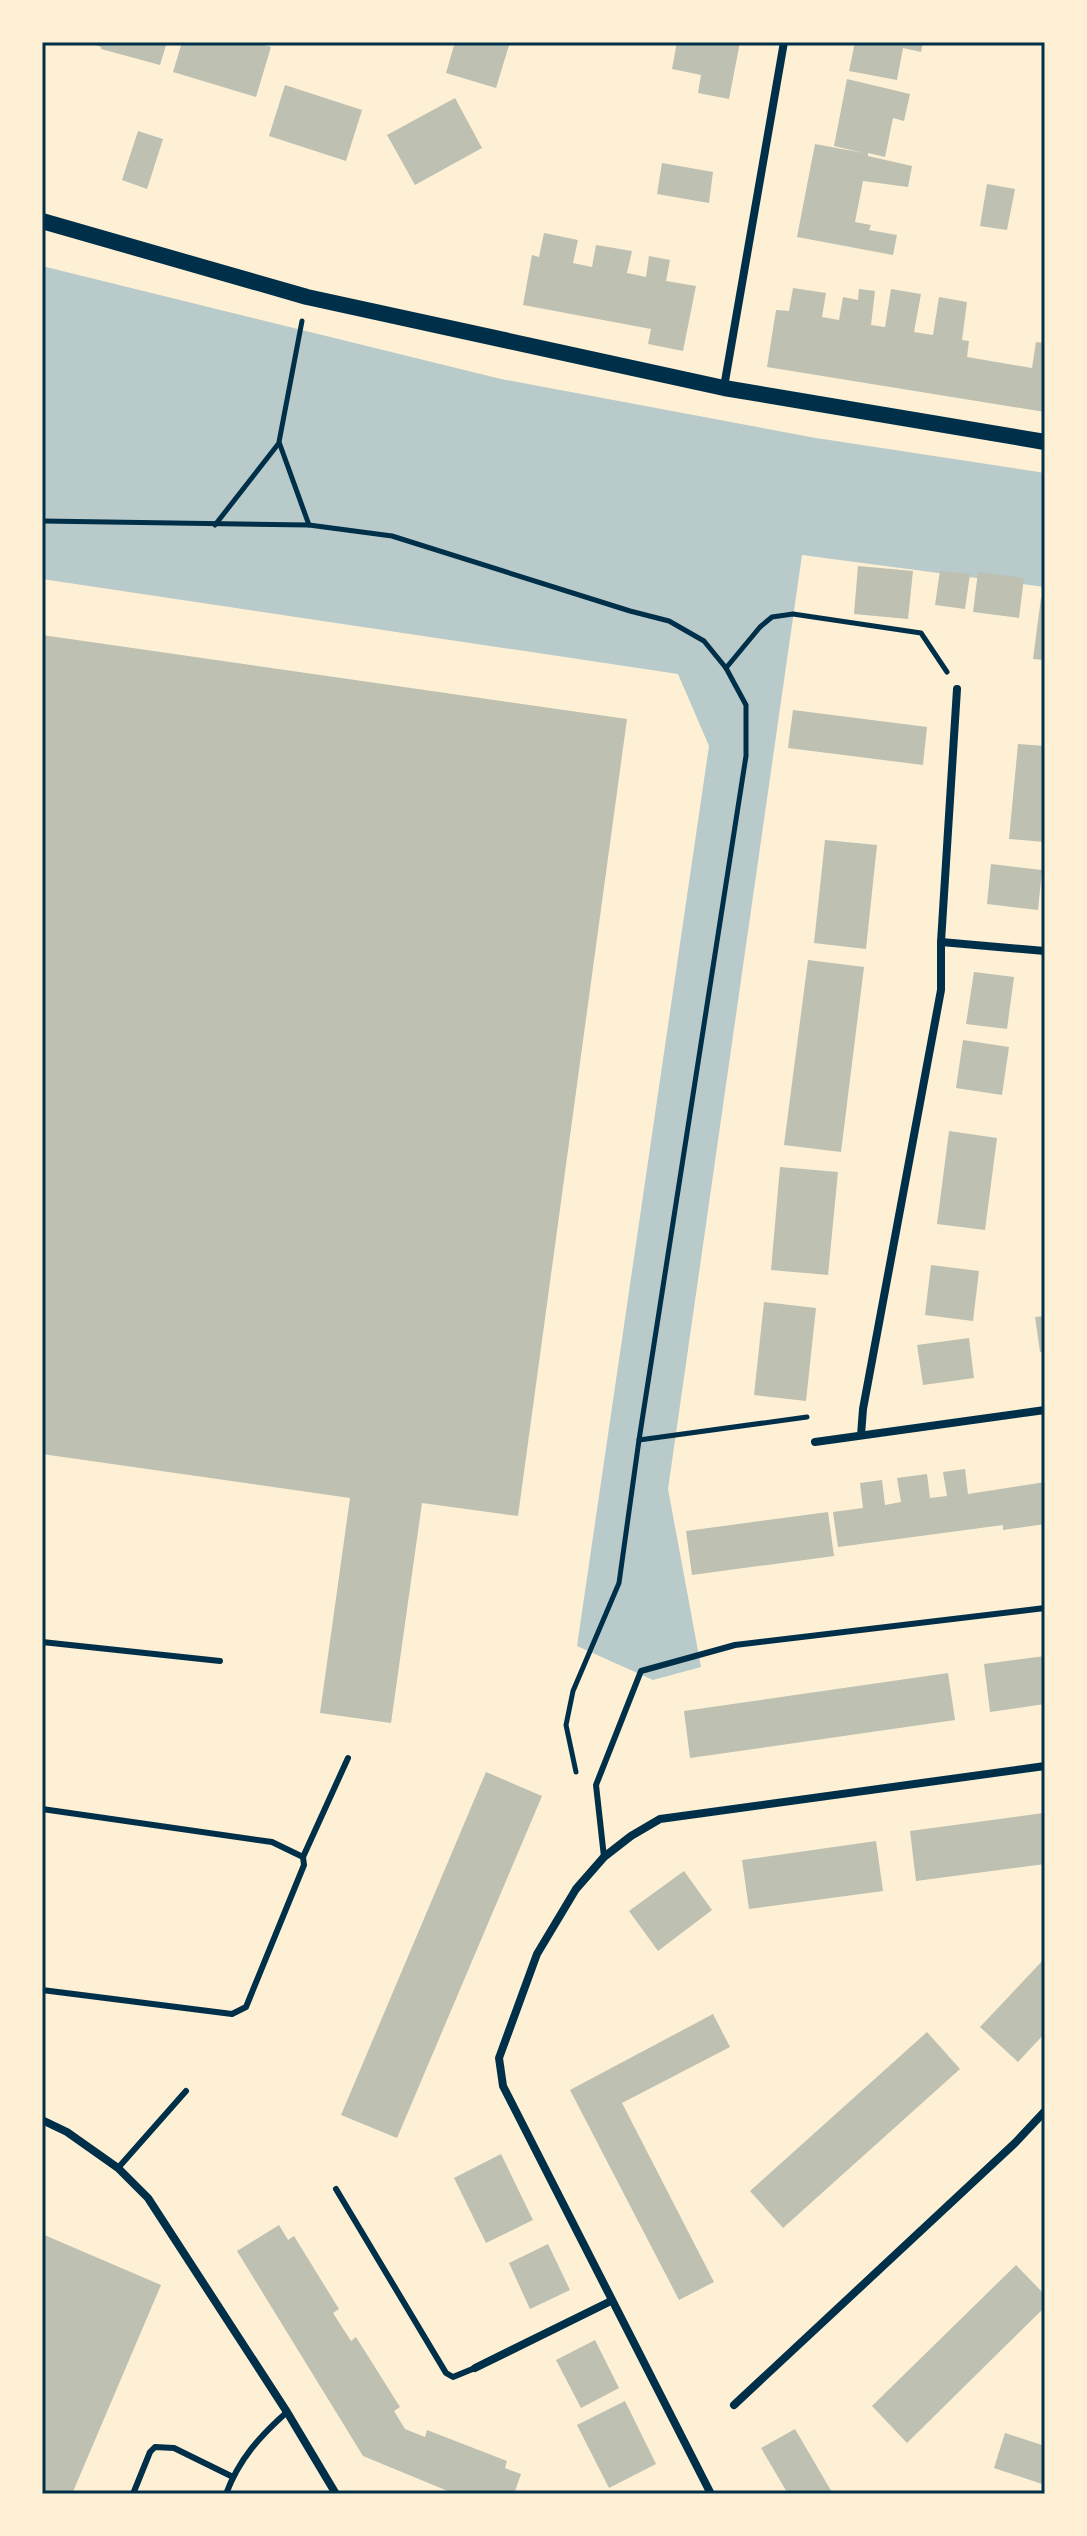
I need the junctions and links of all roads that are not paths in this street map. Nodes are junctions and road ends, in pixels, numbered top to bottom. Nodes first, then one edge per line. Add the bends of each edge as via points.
1 (784, 42) edge
2 (42, 221) edge
3 (724, 388) junction
4 (1045, 442) edge
5 (957, 689) road end
6 (941, 942) junction
7 (1045, 951) edge
8 (1045, 1410) edge
9 (861, 1435) junction
10 (815, 1442) dead end
11 (1045, 1608) edge
12 (42, 1642) edge
13 (220, 1661) dead end
14 (348, 1758) dead end
15 (1045, 1766) edge
16 (42, 1809) edge
17 (303, 1857) junction
18 (604, 1857) junction
19 (42, 1990) edge
20 (186, 2091) dead end
21 (1045, 2111) edge
22 (42, 2120) edge
23 (118, 2168) junction
24 (336, 2189) dead end
25 (611, 2301) junction
26 (475, 2368) joint
27 (734, 2405) dead end
28 (287, 2412) junction
29 (233, 2477) junction
30 (133, 2494) edge
31 (226, 2494) edge
32 (336, 2494) edge
33 (711, 2494) edge

1 - 3 street
2 - 3 main road via 307,297
3 - 4 main road
5 - 6 street
6 - 7 street
6 - 9 street via 941,990
8 - 9 street
9 - 10 street
11 - 18 lane via 735,1645 641,1671 596,1785
12 - 13 lane
14 - 17 lane
15 - 18 street via 660,1819
16 - 17 lane via 272,1842
17 - 19 lane via 301,1874 240,2012
18 - 25 street via 576,1889 537,1954 499,2058 503,2086
20 - 23 lane
21 - 27 street
22 - 23 street
23 - 28 street via 148,2198
24 - 26 lane via 446,2373 453,2377
25 - 26 street
25 - 33 street
28 - 29 lane via 260,2436
28 - 32 street
29 - 30 lane via 174,2448 155,2447
29 - 31 lane

